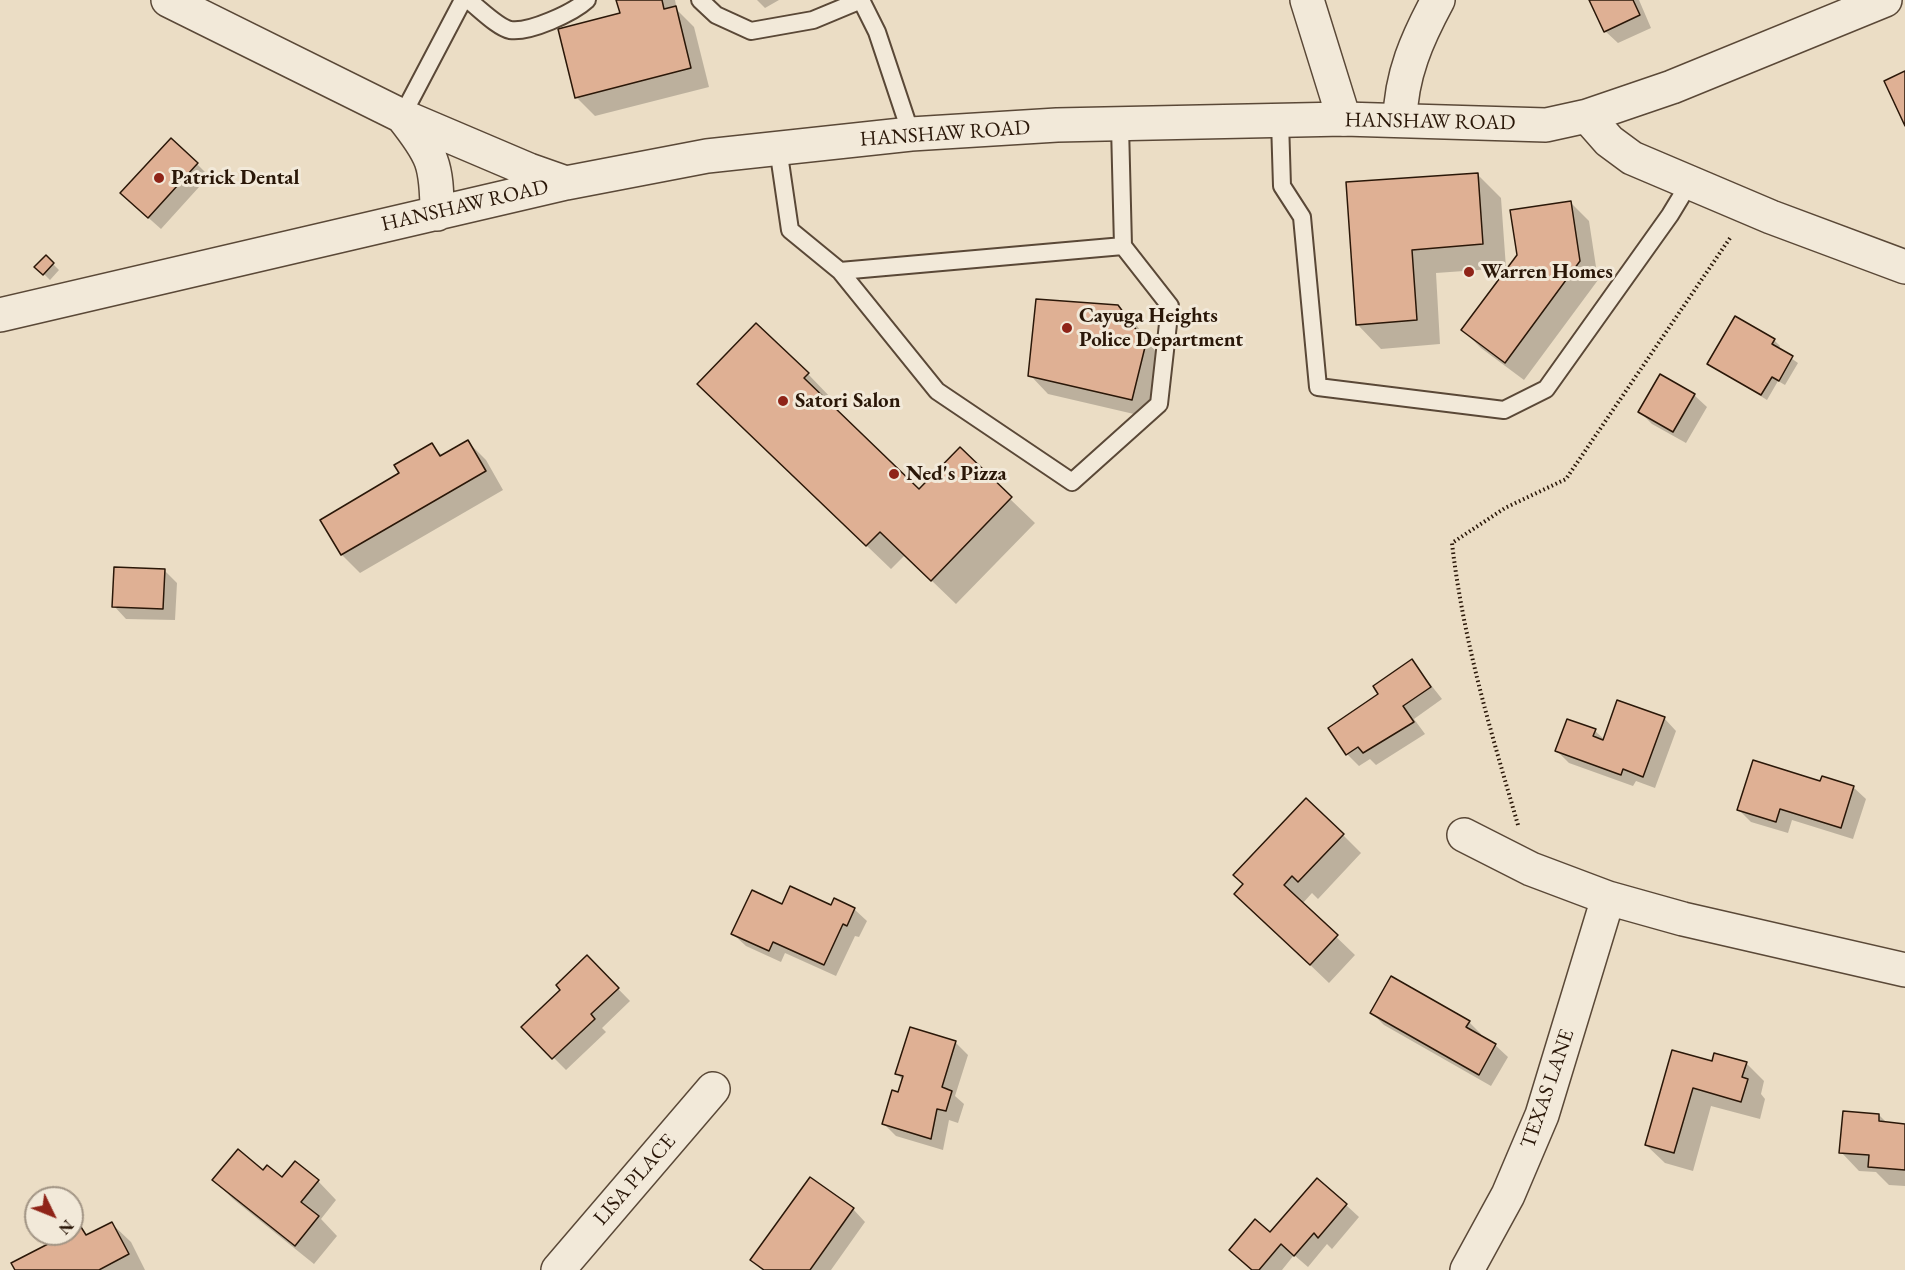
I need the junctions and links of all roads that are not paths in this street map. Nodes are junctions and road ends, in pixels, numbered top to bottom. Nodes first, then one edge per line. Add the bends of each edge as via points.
1 (168, 0) edge
2 (463, 0) edge
3 (468, 0) edge
4 (587, 0) edge
5 (700, 0) edge
6 (861, 0) edge
7 (1307, 0) edge
8 (1438, 0) edge
9 (1885, 0) edge
10 (402, 116) junction
11 (1587, 116) junction
12 (1344, 119) junction
13 (1400, 120) junction
14 (1280, 121) junction
15 (1120, 126) junction
16 (911, 134) junction
17 (778, 148) junction
18 (1690, 182) junction
19 (566, 183) junction
20 (437, 214) junction
21 (1123, 246) junction
22 (1905, 267) edge
23 (840, 271) junction
24 (0, 315) edge
25 (1464, 835) dead end
26 (1608, 898) junction
27 (1905, 970) edge
28 (713, 1089) dead end
29 (558, 1270) edge
30 (1467, 1270) edge

1 - 10 street
2 - 10 lane
3 - 4 lane via 507,30 521,30 579,7
5 - 6 lane via 716,15 751,31 813,20
6 - 16 lane via 877,32
7 - 12 street
8 - 13 street via 1409,61 1401,93
9 - 11 street, HANSHAW ROAD via 1672,87
10 - 19 street
10 - 20 street via 428,149 435,167
11 - 13 street, HANSHAW ROAD via 1546,125
11 - 18 street via 1609,141 1632,158
12 - 13 street, HANSHAW ROAD
12 - 14 street, HANSHAW ROAD
14 - 15 street, HANSHAW ROAD
14 - 18 lane via 1282,186 1302,218 1318,387 1504,410 1546,389
15 - 16 street, HANSHAW ROAD via 1057,125
15 - 21 lane
16 - 17 street, HANSHAW ROAD
17 - 19 street, HANSHAW ROAD via 707,156
17 - 23 lane via 790,230
18 - 22 street
19 - 20 street, HANSHAW ROAD
20 - 24 street, HANSHAW ROAD
21 - 23 lane
21 - 23 lane via 1170,306 1159,404 1072,482 937,390
25 - 26 street via 1531,869
26 - 27 street via 1694,922
26 - 30 street, TEXAS LANE via 1542,1115 1508,1195
28 - 29 street, LISA PLACE

